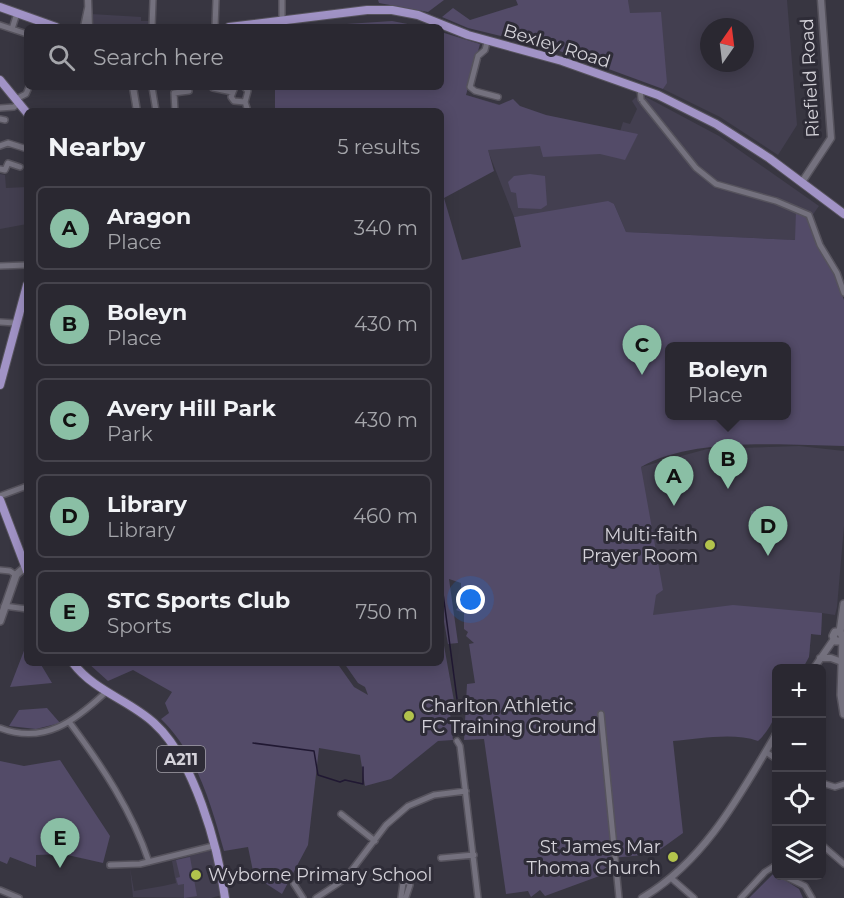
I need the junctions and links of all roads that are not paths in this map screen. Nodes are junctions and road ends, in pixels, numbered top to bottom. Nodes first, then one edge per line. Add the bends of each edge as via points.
1 (88, 0) edge
2 (153, 0) edge
3 (216, 0) edge
4 (282, 0) edge
5 (821, 0) edge
6 (0, 7) edge
7 (88, 8) junction
8 (18, 13) junction
9 (280, 22) edge
10 (42, 24) edge
11 (85, 24) edge
12 (89, 24) edge
13 (153, 24) edge
14 (215, 24) edge
15 (262, 24) edge
16 (442, 24) edge
17 (0, 25) edge
18 (444, 25) edge
19 (12, 29) junction
20 (24, 33) edge
21 (487, 42) junction
22 (0, 80) edge
23 (640, 88) junction
24 (28, 90) edge
25 (134, 90) edge
26 (152, 90) edge
27 (233, 90) edge
28 (245, 90) edge
29 (189, 91) dead end
30 (498, 97) dead end
31 (17, 101) junction
32 (245, 102) junction
33 (0, 108) edge
34 (136, 108) edge
35 (156, 108) edge
36 (175, 108) edge
37 (247, 108) edge
38 (24, 109) edge
39 (0, 146) edge
40 (24, 148) edge
41 (20, 167) dead end
42 (0, 169) edge
43 (802, 182) junction
44 (844, 214) edge
45 (24, 265) edge
46 (0, 266) edge
47 (844, 293) edge
48 (24, 294) edge
49 (0, 322) edge
50 (15, 323) junction
51 (0, 385) edge
52 (24, 487) edge
53 (0, 498) edge
54 (24, 564) edge
55 (0, 570) edge
56 (24, 570) edge
57 (16, 575) junction
58 (844, 604) edge
59 (4, 606) junction
60 (24, 609) edge
61 (0, 621) edge
62 (840, 637) edge
63 (820, 658) junction
64 (842, 662) junction
65 (817, 664) edge
66 (76, 666) edge
67 (106, 692) junction
68 (601, 714) dead end
69 (844, 714) edge
70 (70, 723) junction
71 (0, 728) edge
72 (457, 741) dead end
73 (772, 742) edge
74 (766, 752) junction
75 (772, 756) edge
76 (826, 784) edge
77 (844, 784) edge
78 (466, 791) junction
79 (341, 814) dead end
80 (375, 841) junction
81 (213, 846) junction
82 (826, 848) edge
83 (474, 855) junction
84 (441, 858) dead end
85 (149, 862) junction
86 (844, 864) edge
87 (110, 865) dead end
88 (772, 868) edge
89 (671, 878) junction
90 (792, 880) edge
91 (294, 884) dead end
92 (0, 890) edge
93 (19, 898) edge
94 (225, 898) edge
95 (303, 898) edge
96 (316, 898) edge
97 (478, 898) edge
98 (619, 898) edge
99 (642, 898) edge
100 (693, 898) edge
101 (741, 898) edge
102 (812, 898) edge

1 - 7 street
2 - 13 street
3 - 14 street
4 - 9 street
5 - 43 street, Riefield Road via 831,133 826,149
6 - 8 main road
7 - 11 street
7 - 12 street
8 - 10 main road
8 - 19 street
9 - 15 main road, Bexley Road
9 - 16 main road, Bexley Road via 392,10
17 - 19 street
18 - 21 main road, Bexley Road
19 - 20 street
21 - 23 main road, Bexley Road via 562,61
21 - 30 street via 478,56 470,87
22 - 31 main road
23 - 43 main road, Bexley Road via 716,124
23 - 47 street via 642,100 696,168 716,184 809,215 819,245 837,273
24 - 31 street
25 - 34 street
26 - 35 street
27 - 32 street via 234,102
28 - 32 street
29 - 36 street via 174,93
31 - 33 street via 14,106
31 - 38 main road
32 - 37 street
39 - 40 street via 8,143
41 - 42 street via 8,163 5,170
43 - 44 main road, Bexley Road
45 - 46 street
48 - 50 main road
49 - 50 street
50 - 51 main road
52 - 53 street
53 - 54 main road
55 - 57 street
56 - 57 main road
57 - 59 main road
58 - 62 main road
59 - 60 street
59 - 61 main road
62 - 63 street
62 - 64 main road
63 - 64 street
63 - 65 street
64 - 69 main road
66 - 67 main road, A211
67 - 70 street
67 - 81 main road, A211 via 153,722 175,749 196,793
68 - 98 street
70 - 71 street via 31,734
70 - 85 street via 134,821
72 - 78 street
73 - 74 street
74 - 75 street
74 - 89 street via 724,819
76 - 77 street
78 - 80 street via 434,795 408,806
78 - 83 street
79 - 80 street
80 - 96 street via 345,879
81 - 85 street
81 - 94 main road, A211
82 - 86 street
83 - 84 street
83 - 97 street
85 - 87 street
88 - 101 street
89 - 99 street
89 - 100 street
90 - 102 street via 805,886
91 - 95 street
92 - 93 street

